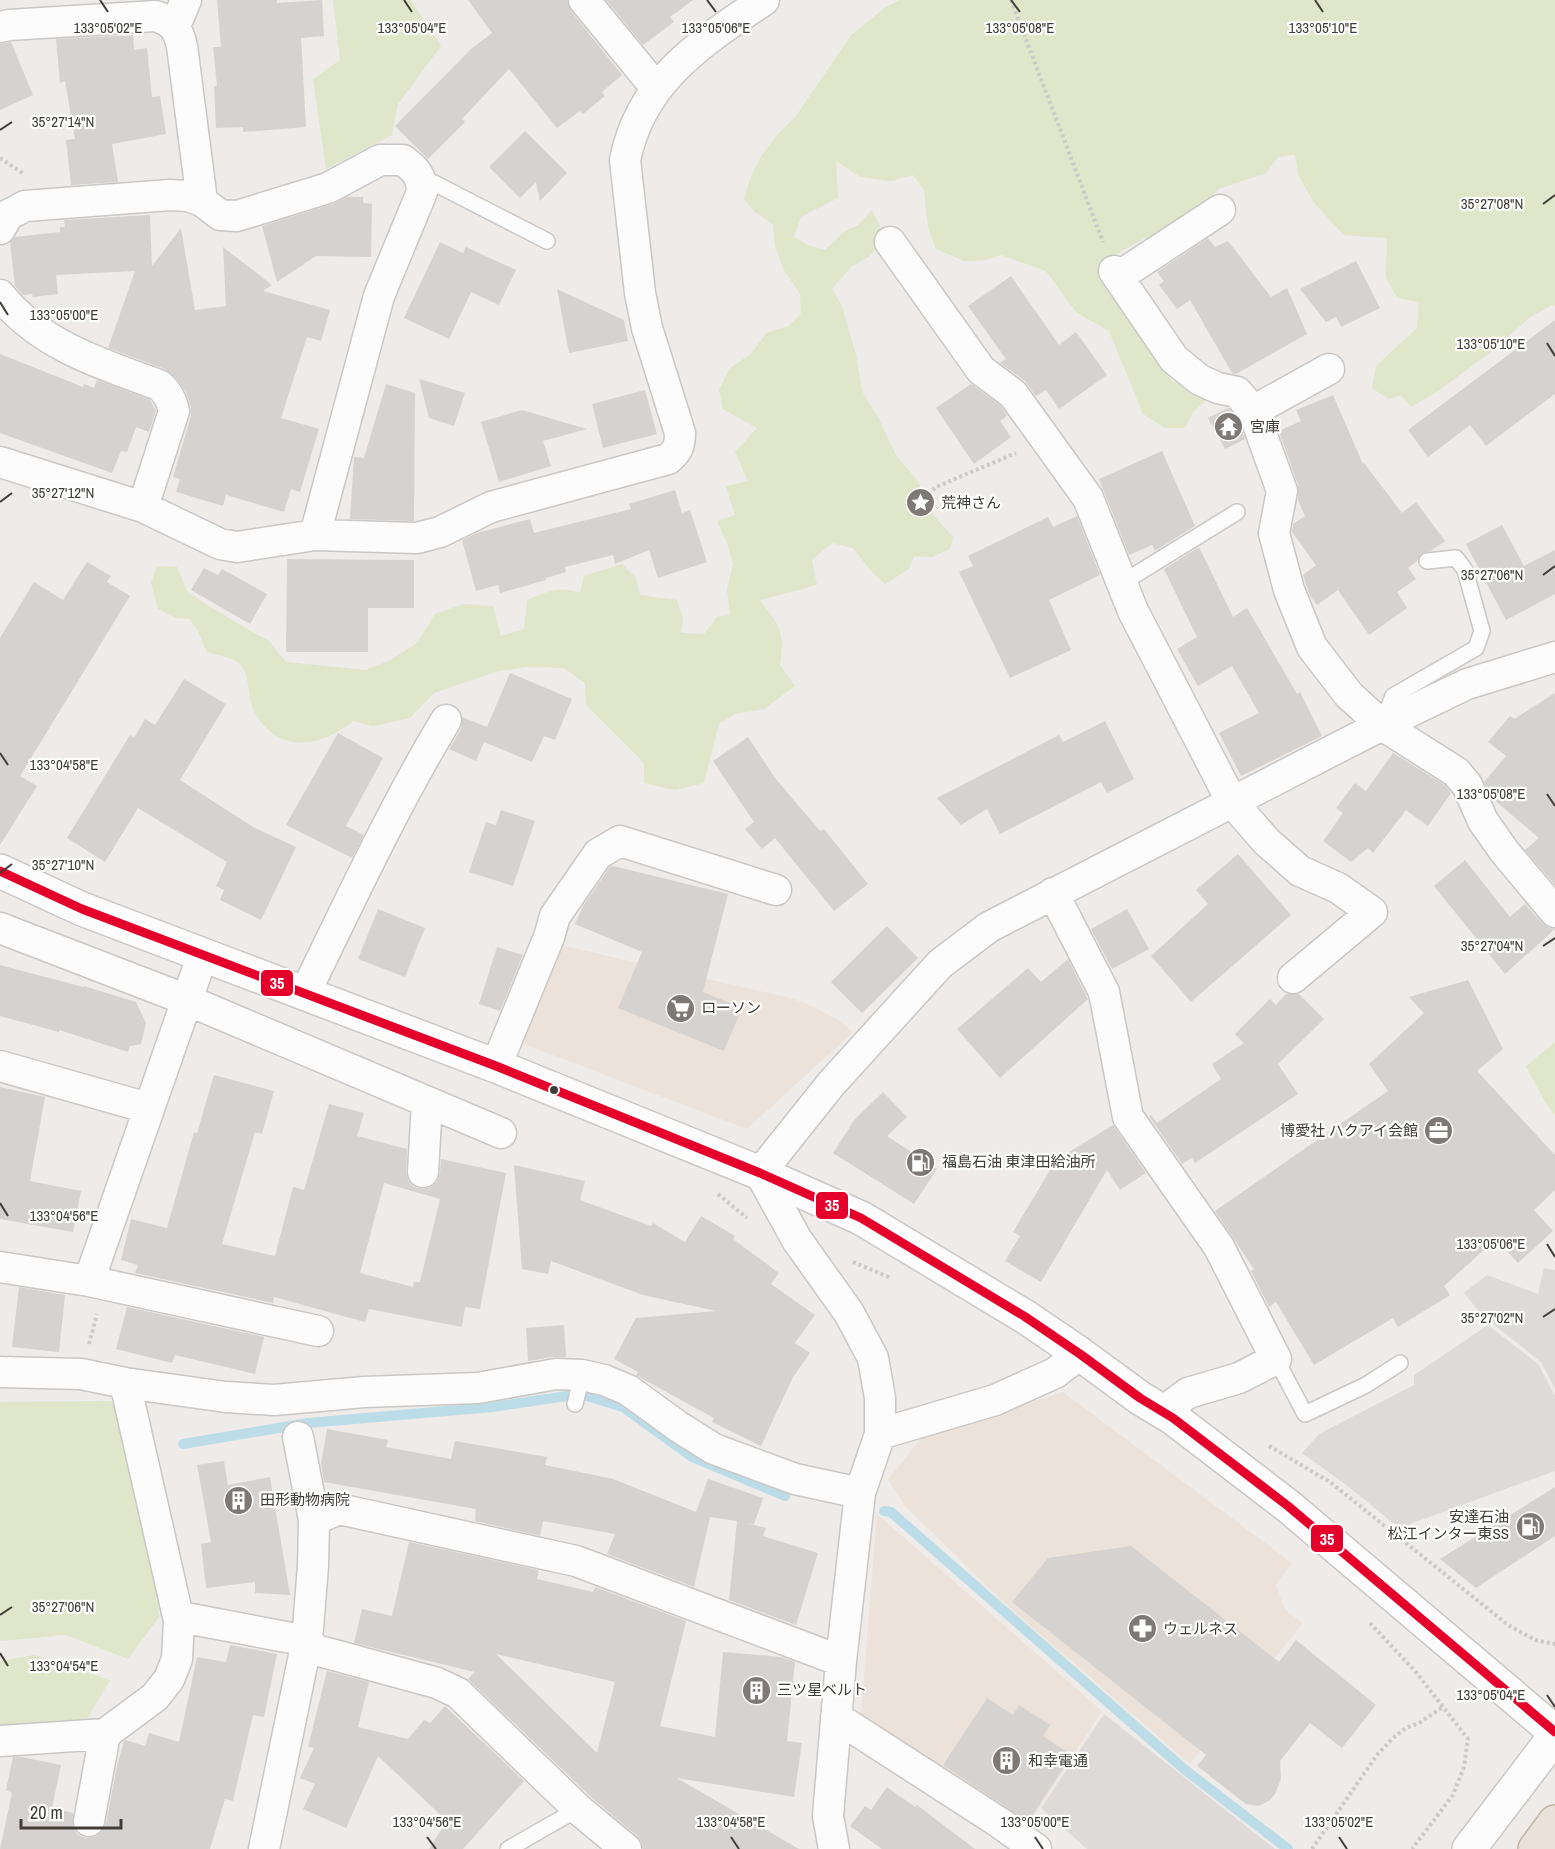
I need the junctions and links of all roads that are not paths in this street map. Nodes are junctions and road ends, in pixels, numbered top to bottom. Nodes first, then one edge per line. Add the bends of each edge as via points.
1 (584, 0) edge
2 (764, 0) edge
3 (181, 13) edge
4 (0, 27) edge
5 (657, 89) junction
6 (422, 182) junction
7 (202, 201) junction
8 (1220, 210) dead end
9 (0, 229) edge
10 (547, 241) dead end
11 (890, 242) dead end
12 (0, 295) edge
13 (1329, 369) dead end
14 (1253, 411) junction
15 (0, 462) edge
16 (143, 507) junction
17 (1237, 512) dead end
18 (315, 535) junction
19 (1427, 561) dead end
20 (1122, 583) junction
21 (1555, 657) edge
22 (446, 720) dead end
23 (1382, 725) junction
24 (1232, 802) junction
25 (0, 871) edge
26 (776, 890) dead end
27 (1053, 893) junction
28 (1555, 912) edge
29 (0, 928) edge
30 (203, 954) junction
31 (1293, 978) dead end
32 (304, 993) junction
33 (187, 1000) junction
34 (0, 1066) edge
35 (496, 1066) junction
36 (427, 1102) junction
37 (148, 1108) junction
38 (501, 1133) dead end
39 (423, 1172) dead end
40 (760, 1173) junction
41 (0, 1267) edge
42 (94, 1294) junction
43 (318, 1331) dead end
44 (1080, 1354) junction
45 (1276, 1359) junction
46 (1400, 1363) dead end
47 (0, 1372) edge
48 (581, 1381) junction
49 (125, 1383) junction
50 (575, 1404) dead end
51 (1162, 1412) junction
52 (880, 1434) junction
53 (298, 1437) dead end
54 (860, 1493) junction
55 (314, 1520) junction
56 (179, 1621) junction
57 (307, 1641) junction
58 (841, 1661) junction
59 (836, 1717) junction
60 (1555, 1732) edge
61 (105, 1734) junction
62 (1555, 1736) edge
63 (0, 1741) edge
64 (578, 1809) junction
65 (89, 1821) dead end
66 (1555, 1822) edge
67 (264, 1849) edge
68 (508, 1849) edge
69 (626, 1849) edge
70 (834, 1849) edge
71 (1036, 1849) edge
72 (1469, 1849) edge
73 (1535, 1849) edge

1 - 5 street
2 - 5 street via 683,59
3 - 4 street via 167,20 155,16
3 - 7 street via 180,34
5 - 18 street via 638,118 625,160 640,293 680,433 677,452 668,459 491,507 417,538
6 - 7 street via 403,160 380,160 328,188 237,216 220,215
6 - 10 lane via 434,183
6 - 18 street via 422,192 379,297
7 - 9 street via 170,195 25,206 8,215
8 - 14 street via 1116,274 1174,359 1200,380 1237,392
11 - 20 street via 981,370 1013,394 1088,498
12 - 16 street via 53,342 159,385 166,392 174,411
13 - 14 street
14 - 23 street via 1282,491 1274,533 1289,590 1312,647 1349,695
15 - 16 street
16 - 18 street via 237,547
17 - 20 lane
19 - 23 lane via 1456,558 1465,570 1482,631 1476,648 1393,696
20 - 24 street
21 - 23 street via 1467,684
22 - 32 street via 357,884
23 - 24 street
23 - 28 street via 1456,772 1504,851
24 - 27 street
24 - 31 street via 1300,871 1338,888 1372,912
25 - 30 street via 82,909
26 - 35 street via 620,841 598,854 555,916
27 - 40 street via 989,927 940,964 831,1084
27 - 45 street via 1104,992 1128,1117 1219,1247
29 - 33 street
30 - 32 street
30 - 33 street
32 - 35 street
33 - 36 street
33 - 37 street
34 - 37 street
35 - 40 street
36 - 38 street
36 - 39 street
37 - 42 street
40 - 44 street via 861,1218
40 - 52 street via 796,1240 849,1313 873,1358 880,1398
41 - 42 street
42 - 43 street
44 - 51 street
44 - 52 street via 1055,1373 995,1400
45 - 46 lane via 1305,1414 1366,1386
45 - 51 street via 1239,1378 1188,1393
47 - 49 street via 81,1374
48 - 49 street via 556,1374 478,1388 274,1400
48 - 50 lane
48 - 54 street via 604,1380 628,1390 714,1449 795,1479
49 - 56 street
51 - 60 street via 1288,1506
52 - 54 street
53 - 55 street
54 - 58 street
55 - 57 street
55 - 58 street via 339,1509 576,1561
56 - 57 street via 191,1619
56 - 61 street via 177,1659 169,1679 155,1697
57 - 64 street via 316,1650 437,1683 458,1693
57 - 67 street
58 - 59 street
59 - 70 street via 828,1816
59 - 71 street
61 - 63 street
61 - 65 street
62 - 72 street
64 - 68 lane
64 - 69 street
66 - 73 highway

